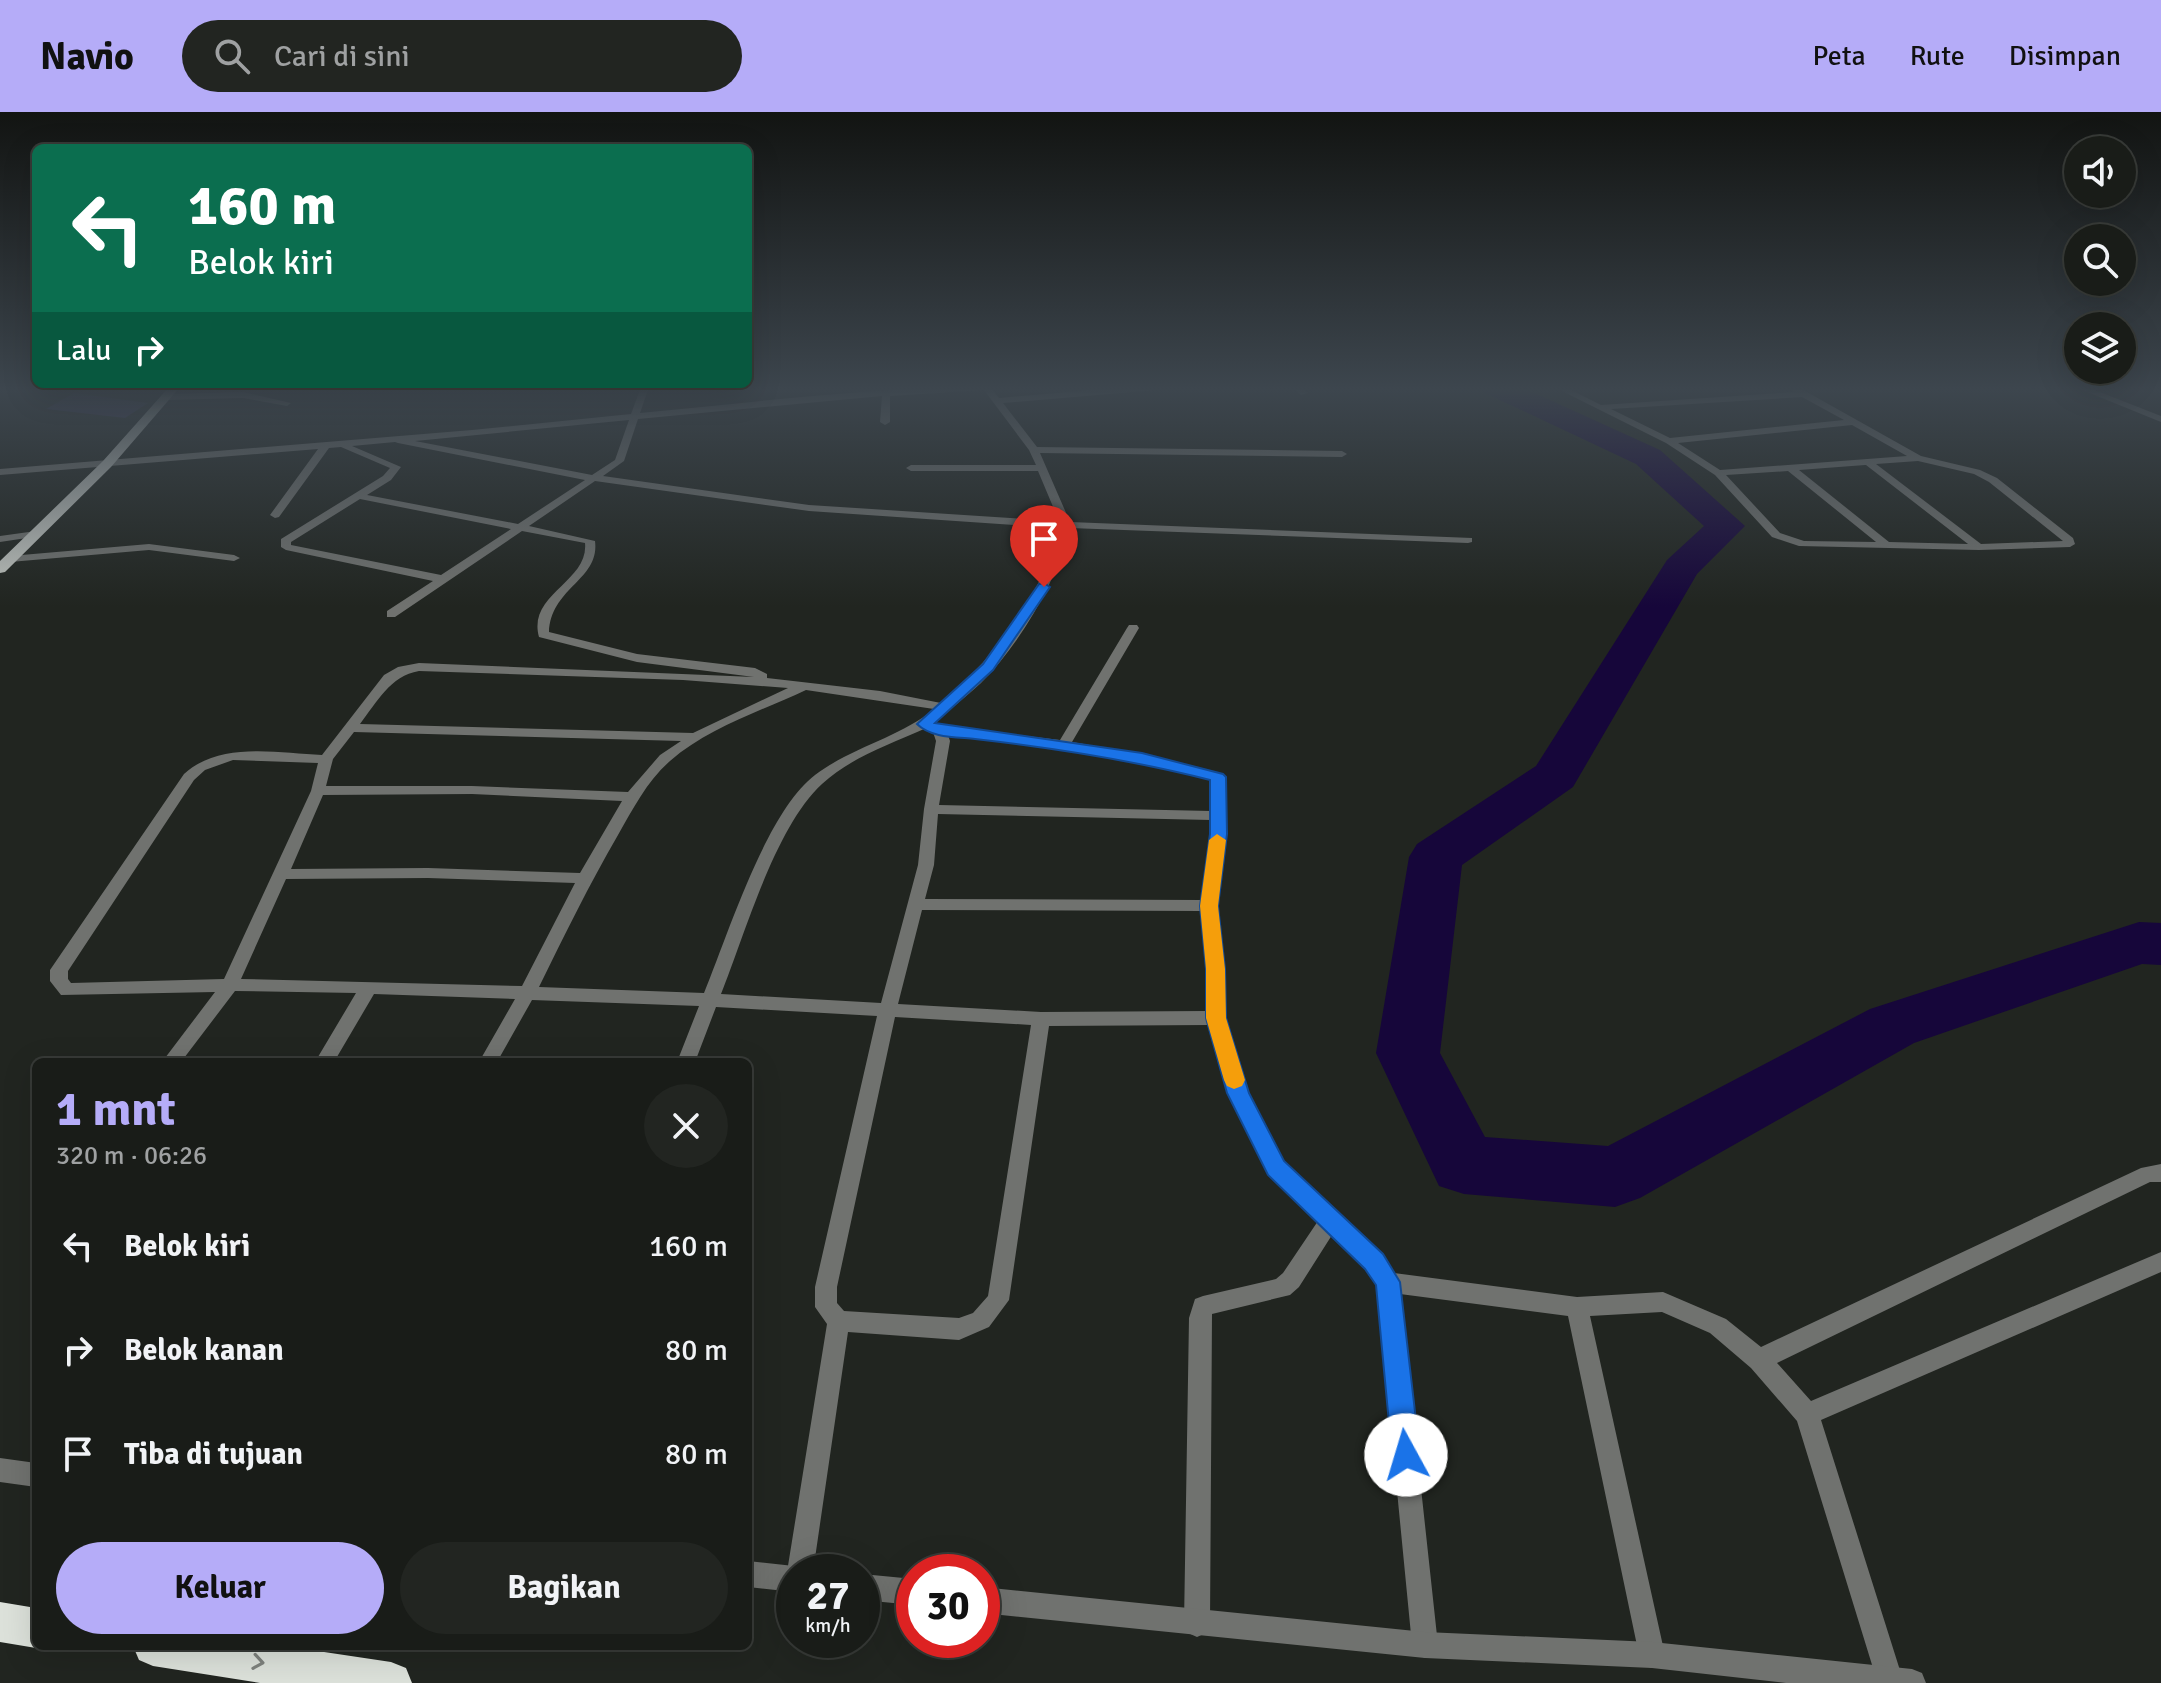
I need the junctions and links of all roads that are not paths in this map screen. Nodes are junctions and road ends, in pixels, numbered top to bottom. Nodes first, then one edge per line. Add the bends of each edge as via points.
1 (110, 460) edge
2 (152, 460) edge
3 (315, 460) edge
4 (380, 460) edge
5 (502, 460) edge
6 (619, 460) edge
7 (1038, 460) edge
8 (1699, 460) edge
9 (1895, 460) edge
10 (1928, 460) edge
11 (1869, 463) junction
12 (107, 464) junction
13 (911, 468) dead end
14 (1041, 468) junction
15 (1791, 468) junction
16 (0, 472) edge
17 (1718, 473) junction
18 (592, 478) junction
19 (359, 496) junction
20 (275, 515) dead end
21 (1066, 525) junction
22 (522, 528) junction
23 (36, 534) junction
24 (0, 539) edge
25 (1468, 540) dead end
26 (1886, 545) junction
27 (1979, 547) junction
28 (234, 558) dead end
29 (5, 564) edge
30 (442, 579) junction
31 (391, 614) dead end
32 (1133, 628) dead end
33 (767, 682) junction
34 (805, 685) junction
35 (944, 707) junction
36 (932, 727) junction
37 (351, 728) junction
38 (695, 737) junction
39 (1064, 745) junction
40 (326, 759) junction
41 (318, 791) junction
42 (632, 797) junction
43 (931, 809) junction
44 (1218, 816) junction
45 (280, 874) junction
46 (585, 878) junction
47 (915, 904) junction
48 (1209, 906) junction
49 (230, 985) junction
50 (369, 987) junction
51 (527, 993) junction
52 (708, 1000) junction
53 (887, 1012) junction
54 (1216, 1018) junction
55 (1041, 1019) junction
56 (174, 1058) edge
57 (326, 1058) edge
58 (490, 1058) edge
59 (687, 1058) edge
60 (2161, 1173) edge
61 (1329, 1222) junction
62 (2161, 1262) edge
63 (1388, 1282) junction
64 (1577, 1307) junction
65 (839, 1321) junction
66 (1759, 1360) junction
67 (1807, 1414) junction
68 (0, 1470) edge
69 (32, 1474) edge
70 (803, 1554) edge
71 (752, 1574) edge
72 (776, 1577) edge
73 (1000, 1602) edge
74 (0, 1622) edge
75 (1197, 1624) junction
76 (32, 1627) edge
77 (1425, 1645) junction
78 (179, 1650) edge
79 (1652, 1655) junction
80 (1901, 1682) edge
81 (391, 1683) edge

1 - 12 main road
2 - 12 street
3 - 20 street
4 - 19 street via 396,467
5 - 18 street
6 - 18 street
7 - 14 street
8 - 17 street
9 - 11 street
10 - 27 street via 1993,480 2070,544
11 - 15 street
11 - 27 street
12 - 16 street
12 - 23 main road
13 - 14 street
14 - 21 street
15 - 17 street
15 - 26 street
17 - 26 street via 1787,541
18 - 21 street via 774,504
18 - 22 street
19 - 22 street
19 - 30 street via 285,541 286,547
21 - 25 street
21 - 35 street via 1044,587 999,654
22 - 30 street
22 - 33 street via 590,541 594,552 591,563 556,593 541,619 543,634 637,658 755,672
23 - 24 street
23 - 29 main road
26 - 27 street
28 - 29 street via 149,547
30 - 31 street
32 - 39 street
33 - 34 street
33 - 37 street via 419,667 389,678
34 - 35 street
34 - 38 street
35 - 36 street
36 - 39 street
36 - 43 street via 943,741
36 - 52 street via 861,752 801,797 770,849
37 - 38 street
37 - 40 street
38 - 42 street via 665,758
39 - 44 street via 1218,777
40 - 41 street
40 - 49 street via 232,756 200,767 143,842 59,970 59,981 67,990
41 - 42 street
41 - 45 street
42 - 46 street
43 - 44 street
43 - 47 street via 926,865
44 - 48 street
45 - 46 street
45 - 49 street
46 - 51 street
47 - 48 street
47 - 53 street
48 - 54 street
49 - 50 street
49 - 56 street
50 - 51 street
50 - 57 street
51 - 52 street
51 - 58 street
52 - 53 street
52 - 59 street
53 - 55 street
53 - 65 street via 826,1287 826,1307
54 - 55 street
54 - 61 street via 1238,1093 1276,1168
55 - 65 street via 998,1300 981,1320 959,1329
60 - 66 street via 2148,1174
61 - 63 street via 1374,1261
61 - 75 street via 1282,1288 1203,1306
62 - 67 street
63 - 64 street
63 - 77 street
64 - 66 street via 1663,1302 1718,1326
64 - 79 street
65 - 70 street
66 - 67 street
67 - 80 street
68 - 69 street
71 - 72 street
73 - 75 street
74 - 76 highway
75 - 77 street
77 - 79 street
78 -> 81 highway
79 - 80 street

